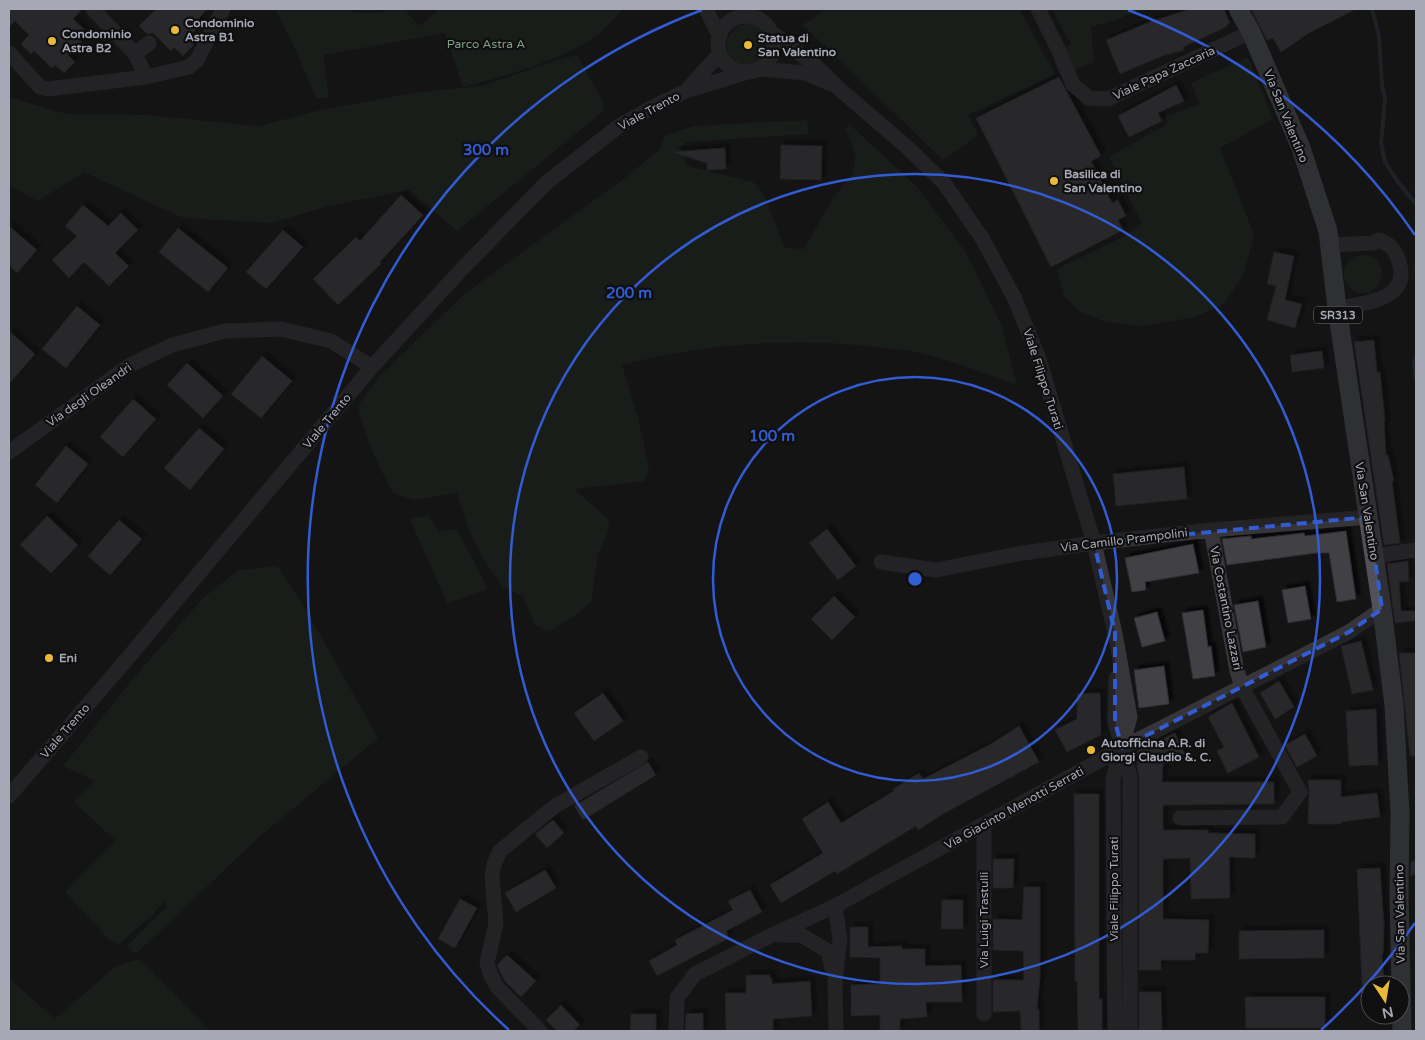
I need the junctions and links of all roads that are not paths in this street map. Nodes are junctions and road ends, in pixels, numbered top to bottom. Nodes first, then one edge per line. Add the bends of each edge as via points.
1 (93, 9) edge
2 (223, 9) edge
3 (706, 9) edge
4 (747, 9) edge
5 (1038, 9) edge
6 (1238, 9) edge
7 (766, 26) junction
8 (1251, 32) junction
9 (720, 37) junction
10 (149, 43) dead end
11 (9, 53) edge
12 (720, 53) junction
13 (135, 54) junction
14 (755, 70) junction
15 (146, 77) junction
16 (836, 86) junction
17 (686, 91) junction
18 (1330, 245) junction
19 (1337, 308) junction
20 (372, 367) junction
21 (9, 452) edge
22 (1368, 516) junction
23 (1211, 530) junction
24 (1094, 542) junction
25 (1416, 550) edge
26 (1374, 556) junction
27 (881, 562) dead end
28 (1382, 610) junction
29 (1242, 687) junction
30 (1122, 748) junction
31 (641, 758) dead end
32 (9, 796) edge
33 (1180, 818) dead end
34 (984, 826) junction
35 (836, 906) junction
36 (772, 935) junction
37 (828, 950) junction
38 (836, 981) junction
39 (984, 1014) dead end
40 (540, 1031) edge
41 (676, 1031) edge
42 (836, 1031) edge
43 (1115, 1031) edge
44 (1130, 1031) edge
45 (1402, 1031) edge

1 - 13 street
2 - 15 street via 197,60 189,67
3 - 9 street
4 - 7 street, Viale Filippo Turati
5 - 8 street, Viale Papa Zaccaria via 1073,84 1089,98 1108,99
6 - 8 main road, Via San Valentino / SR313
7 - 9 street via 754,17 745,16 729,23
7 - 14 street via 774,40 774,49 771,58
7 - 16 street, Viale Filippo Turati via 816,65
8 - 18 main road, Via San Valentino / SR313 via 1300,148
9 - 12 street
10 - 13 street
11 - 15 street via 40,87 48,89
12 - 14 street via 729,66 743,72
12 - 17 street, Viale Trento
13 - 15 street
14 - 16 street, Viale Filippo Turati via 806,73
14 - 17 street, Viale Trento
16 - 24 street, Viale Filippo Turati via 944,183 982,238 1015,299 1039,359
17 - 20 street, Viale Trento via 619,126 546,183 460,270
18 - 19 main road, Via San Valentino / SR313
18 - 19 street via 1379,240 1390,245 1401,269 1398,286 1383,299
19 - 22 main road, Via San Valentino / SR313
20 - 21 street, Via degli Oleandri via 331,341 281,328 225,331 172,345 130,365
20 - 32 street, Viale Trento
22 - 23 street, Via Camillo Prampolini
22 - 26 main road, Via San Valentino / SR313
23 - 24 street, Via Camillo Prampolini
23 - 29 street, Via Costantino Lazzari
24 - 27 street, Via Camillo Prampolini via 936,570
24 - 30 street, Viale Filippo Turati via 1117,646 1115,722
25 - 26 street
26 - 28 main road, Via San Valentino / SR313
28 - 29 street, Via Giacinto Menotti Serrati via 1349,632
28 - 45 main road, Via San Valentino / SR313 via 1394,705 1400,813
29 - 30 street, Via Giacinto Menotti Serrati
29 - 33 street, Via Costantino Lazzari via 1300,792 1282,817
30 - 34 street, Via Giacinto Menotti Serrati
30 - 43 street, Viale Filippo Turati via 1113,779
30 - 44 street, Viale Filippo Turati via 1130,777
31 - 40 street via 555,806 500,851 494,864 496,923 487,963 497,987
34 - 35 street, Via Giacinto Menotti Serrati
34 - 39 street, Via Luigi Trastulli
35 - 36 street, Via Giacinto Menotti Serrati
35 - 37 street
35 - 38 street via 840,939
36 - 37 street via 801,935
36 - 41 street, Via Giacinto Menotti Serrati via 695,974 677,998
37 - 38 street
38 - 42 street

